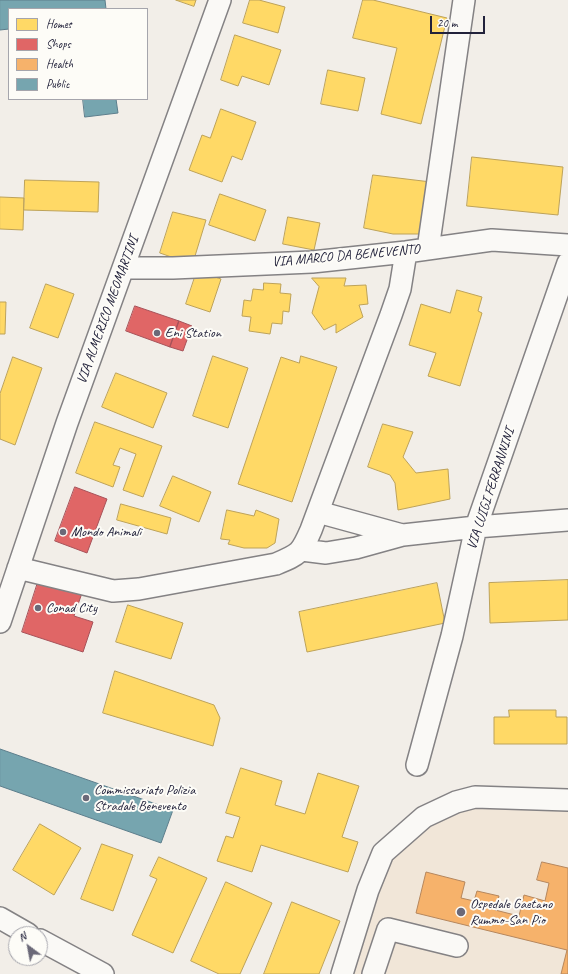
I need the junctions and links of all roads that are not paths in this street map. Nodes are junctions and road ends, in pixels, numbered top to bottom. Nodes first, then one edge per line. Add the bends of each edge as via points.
1 (220, 0) edge
2 (464, 0) edge
3 (568, 245) edge
4 (428, 249) junction
5 (406, 252) junction
6 (568, 263) edge
7 (124, 268) junction
8 (318, 512) junction
9 (568, 520) edge
10 (476, 527) junction
11 (403, 535) junction
12 (302, 550) junction
13 (18, 568) junction
14 (0, 622) edge
15 (417, 765) dead end
16 (568, 800) edge
17 (0, 918) edge
18 (14, 926) edge
19 (48, 944) edge
20 (457, 946) dead end
21 (103, 974) edge
22 (342, 974) edge
23 (372, 974) edge

1 - 7 street, VIA ALMERICO MEOMARTINI
2 - 4 street
3 - 4 street, VIA MARCO DA BENEVENTO via 492,240
4 - 5 street, VIA MARCO DA BENEVENTO
5 - 7 street, VIA MARCO DA BENEVENTO via 312,262
5 - 8 street via 400,289
6 - 10 street, VIA LUIGI FERRANNINI
7 - 13 street, VIA ALMERICO MEOMARTINI
8 - 11 street
8 - 12 street
9 - 10 street
10 - 11 street
10 - 15 street, VIA LUIGI FERRANNINI via 452,636
11 - 12 street via 326,553
12 - 13 street via 276,564 139,589 113,591
13 - 14 street, VIA ALMERICO MEOMARTINI
16 - 22 street via 475,797 456,802 424,817 383,853 368,890
17 - 18 street
19 - 21 street
20 - 23 street via 388,929

